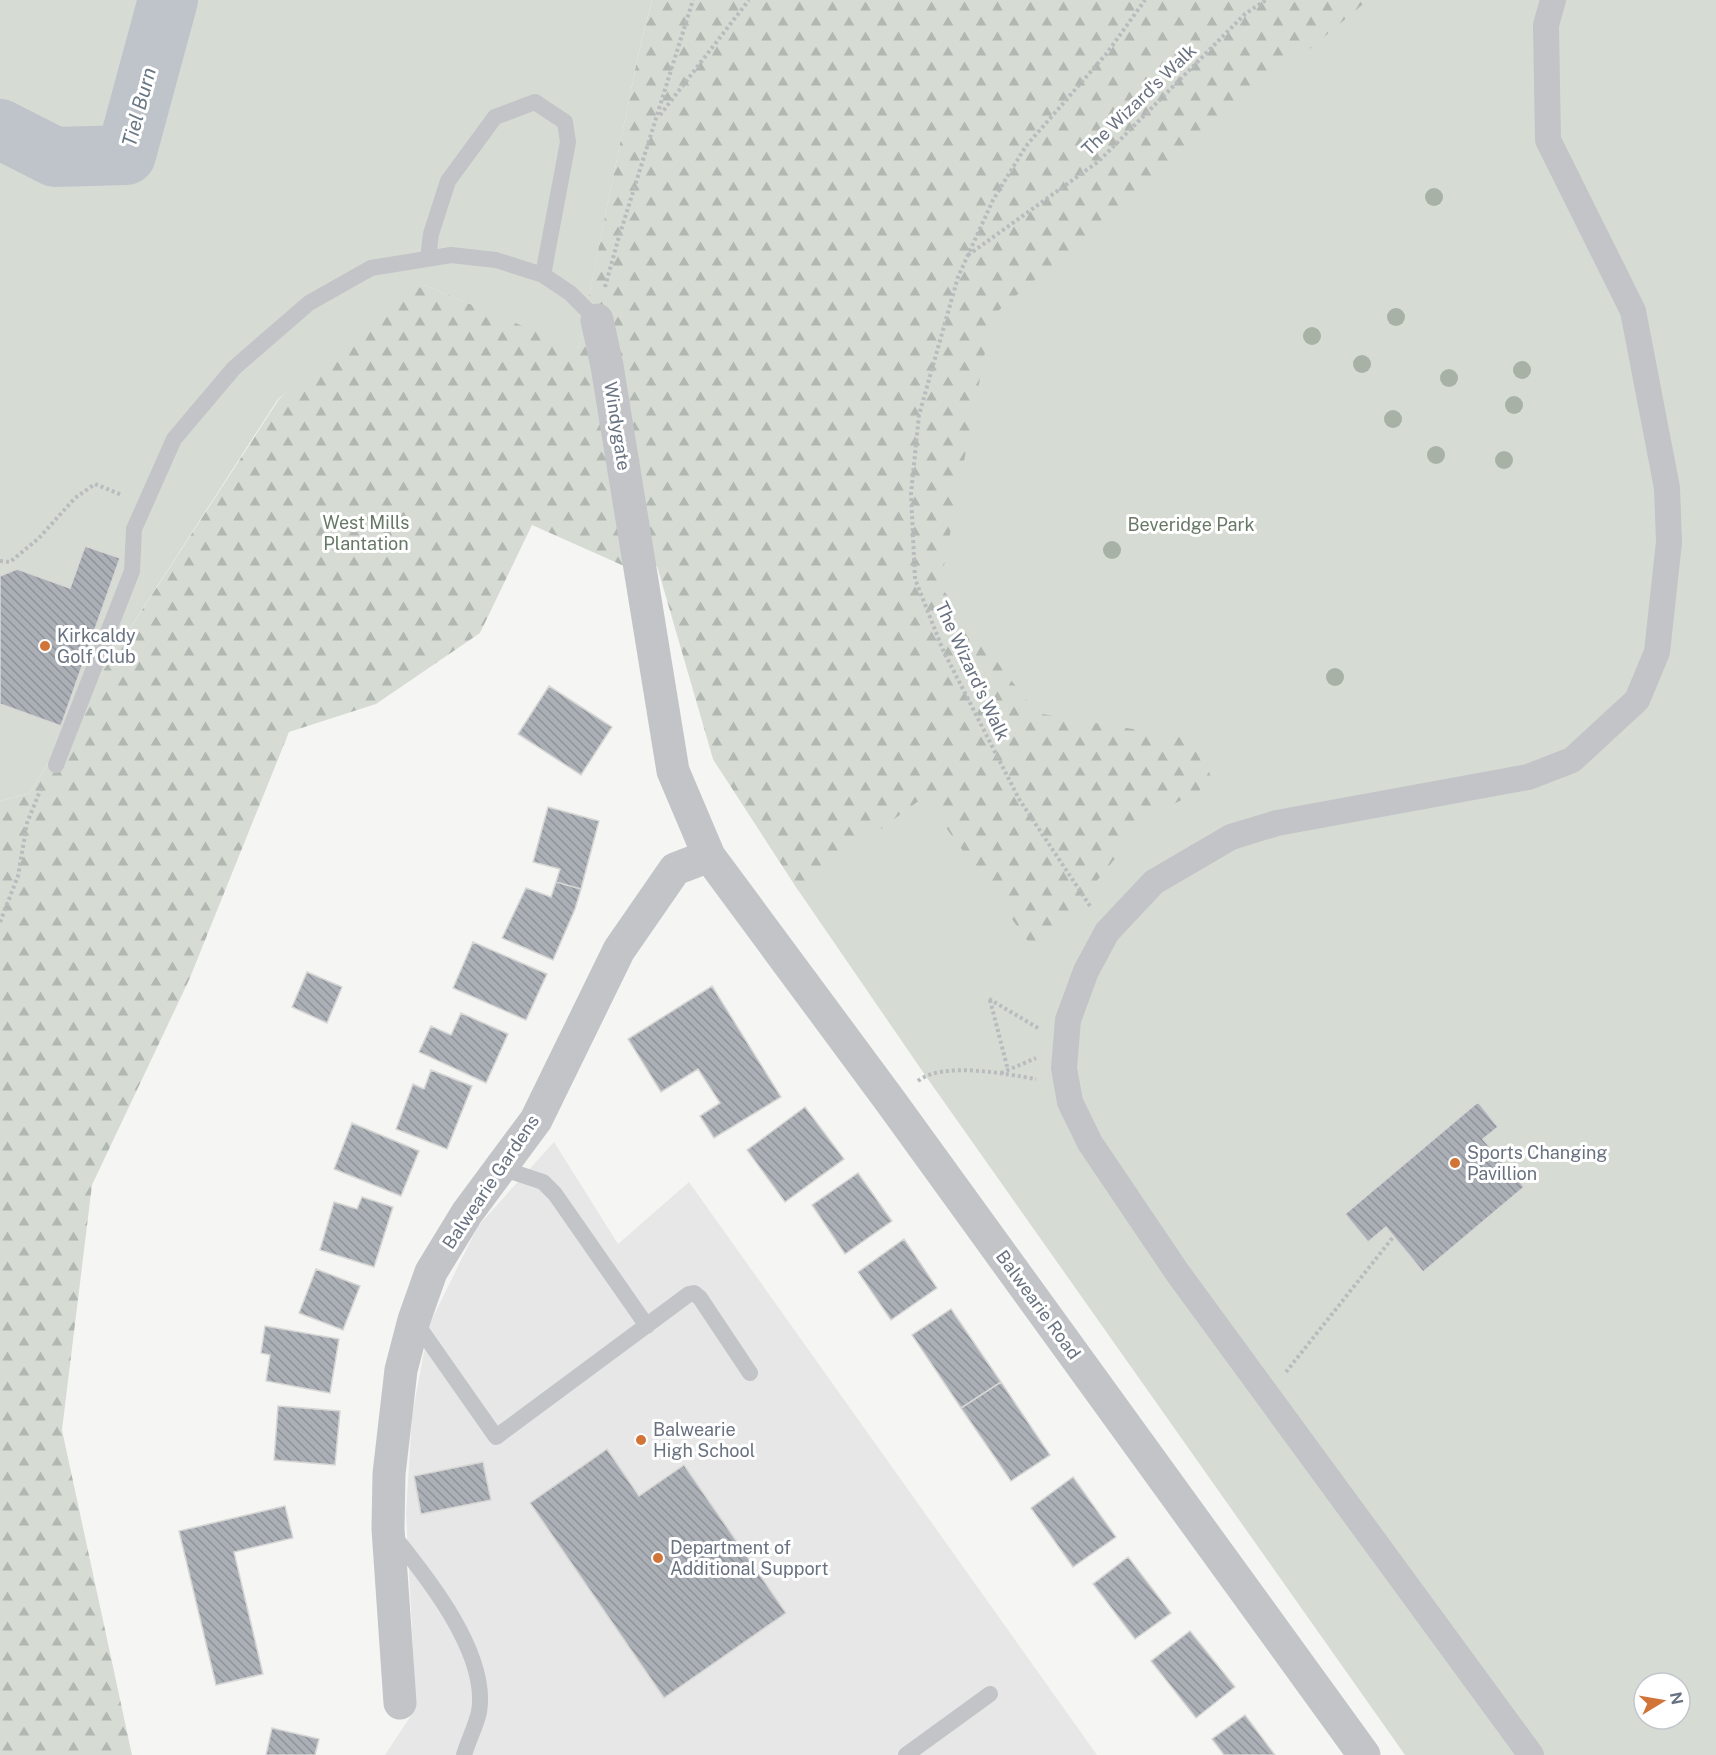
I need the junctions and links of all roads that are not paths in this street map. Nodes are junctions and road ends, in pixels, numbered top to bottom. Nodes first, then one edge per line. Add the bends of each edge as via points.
1 (1553, 0) edge
2 (429, 258) junction
3 (543, 275) junction
4 (597, 320) joint
5 (56, 765) road end
6 (709, 856) junction
7 (501, 1168) junction
8 (414, 1320) junction
9 (647, 1326) junction
10 (750, 1373) dead end
11 (388, 1529) junction
12 (990, 1694) dead end
13 (400, 1703) dead end
14 (464, 1755) edge
15 (906, 1755) edge
16 (1364, 1755) edge
17 (1531, 1755) edge

1 - 17 street via 1545,25 1548,140 1633,311 1667,488 1670,542 1657,652 1637,700 1572,760 1528,777 1277,823 1231,837 1154,882 1107,932 1086,971 1068,1020 1064,1068 1070,1102 1090,1143 1177,1272
2 - 3 lane via 451,255 496,260
2 - 3 lane via 431,234 448,181 495,117 535,102 565,122 568,142
2 - 5 lane via 371,268 309,303 234,368 174,439 134,529 132,571
3 - 4 lane via 570,293
4 - 6 street, Windygate via 674,771
6 - 7 street, Balwearie Gardens via 675,869 619,950 536,1120
6 - 16 street, Balwearie Road
7 - 8 street, Balwearie Gardens via 467,1213 431,1272
7 - 9 lane via 543,1182 555,1194
8 - 9 lane via 496,1437
8 - 11 street, Balwearie Gardens via 401,1370 389,1474
9 - 10 lane via 694,1293
11 - 13 street, Balwearie Gardens
11 - 14 lane via 423,1572 459,1631 478,1677 479,1711
12 - 15 lane

